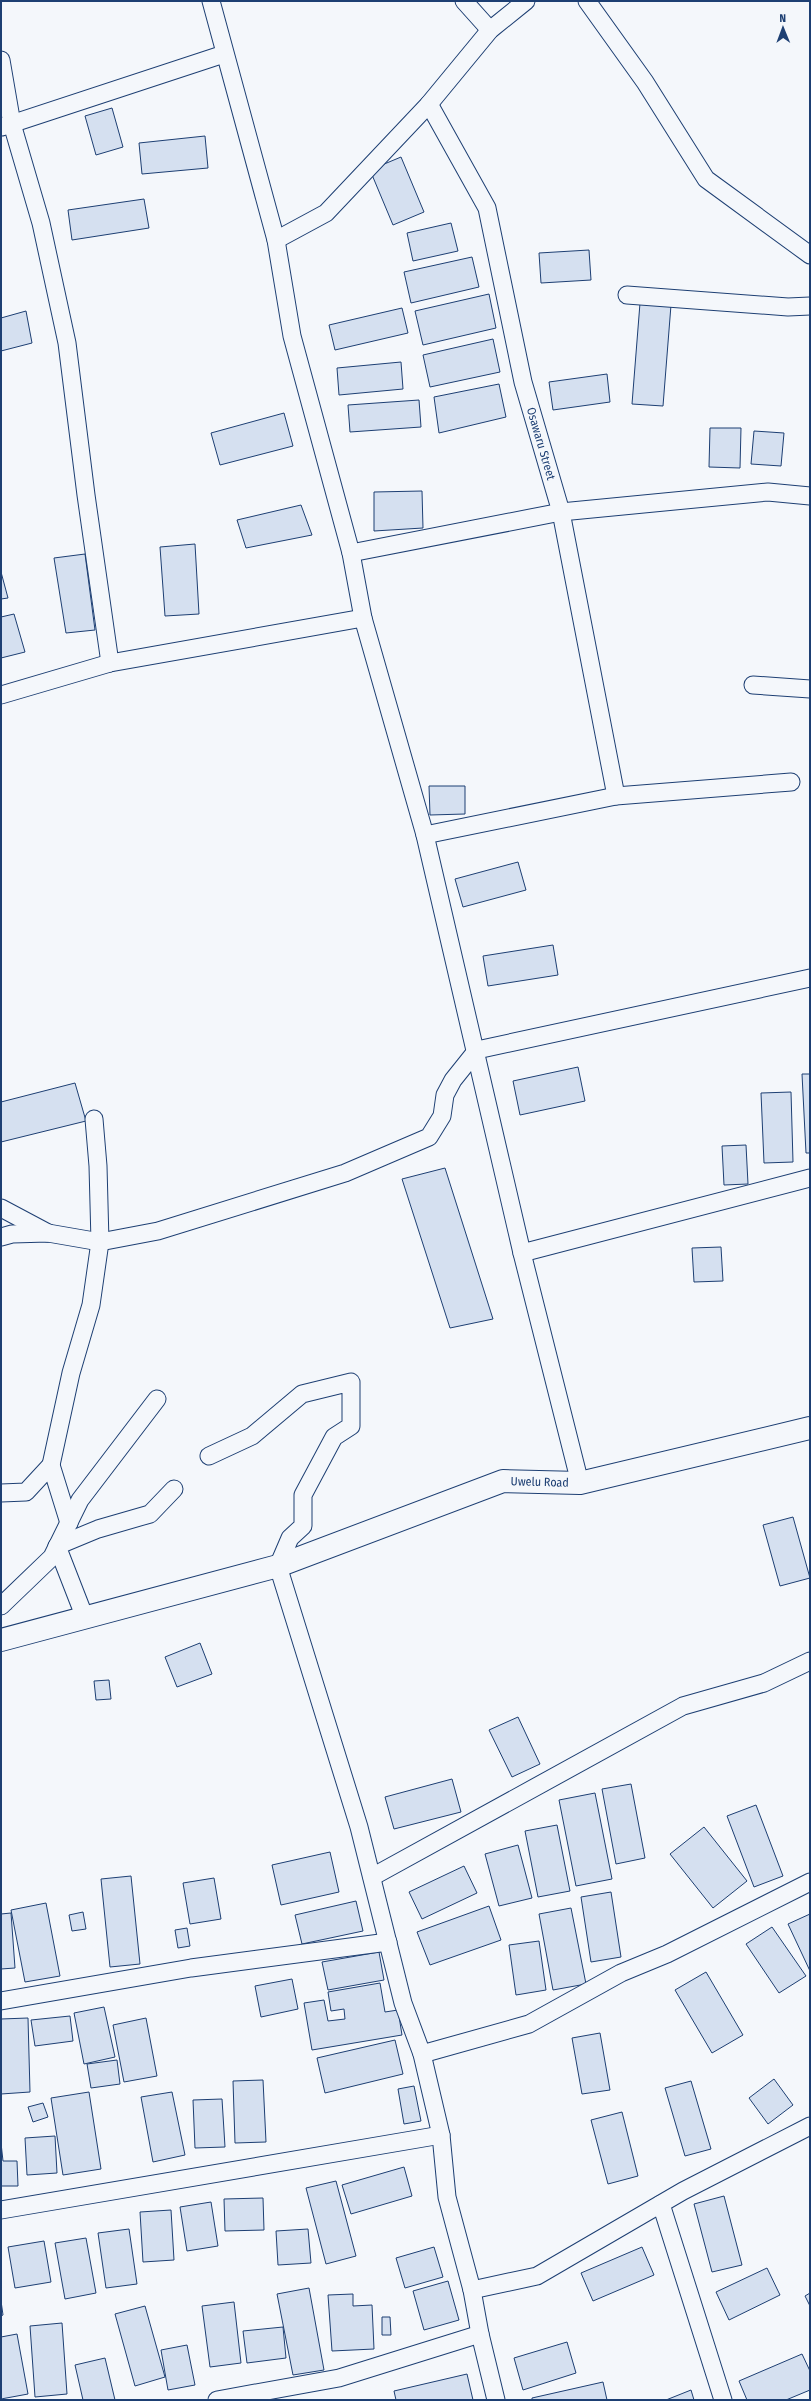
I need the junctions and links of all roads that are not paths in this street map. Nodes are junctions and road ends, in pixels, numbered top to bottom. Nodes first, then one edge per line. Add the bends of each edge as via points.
1 (211, 1) edge
2 (464, 1) edge
3 (526, 1) edge
4 (587, 1) edge
5 (490, 30) junction
6 (224, 54) junction
7 (1, 60) edge
8 (429, 104) junction
9 (6, 126) edge
10 (276, 240) junction
11 (810, 255) edge
12 (627, 294) dead end
13 (810, 306) edge
14 (810, 496) edge
15 (561, 512) junction
16 (351, 553) junction
17 (363, 618) junction
18 (110, 663) junction
19 (753, 685) dead end
20 (810, 689) edge
21 (1, 695) edge
22 (791, 782) dead end
23 (616, 796) junction
24 (425, 835) junction
25 (810, 978) edge
26 (477, 1050) junction
27 (94, 1119) dead end
28 (810, 1178) edge
29 (1, 1208) edge
30 (48, 1233) junction
31 (1, 1237) edge
32 (100, 1242) junction
33 (522, 1252) junction
34 (157, 1399) dead end
35 (810, 1428) edge
36 (209, 1456) dead end
37 (51, 1465) junction
38 (580, 1483) junction
39 (174, 1489) dead end
40 (1, 1493) edge
41 (69, 1523) junction
42 (57, 1546) junction
43 (278, 1566) junction
44 (1, 1606) edge
45 (84, 1618) junction
46 (1, 1640) edge
47 (810, 1661) edge
48 (372, 1877) junction
49 (810, 1882) edge
50 (388, 1942) junction
51 (1, 2001) edge
52 (422, 2054) junction
53 (810, 2126) edge
54 (441, 2135) junction
55 (660, 2204) junction
56 (1, 2210) edge
57 (472, 2290) junction
58 (480, 2334) junction
59 (217, 2400) edge
60 (496, 2400) edge
61 (723, 2400) edge

1 - 6 street
2 - 5 street
3 - 5 street
4 - 11 street via 645,82 706,179
5 - 8 street
6 - 9 street
6 - 10 street
7 - 9 street
8 - 10 street via 326,213
8 - 15 street, Osawaru Street via 487,208 523,382
9 - 18 street via 41,223 67,342
10 - 16 street via 292,336
12 - 13 street via 788,307
14 - 15 street via 768,492
15 - 16 street
15 - 23 street, Osawaru Street
16 - 17 street
17 - 18 street
17 - 24 street
18 - 21 street
19 - 20 street
22 - 23 street
23 - 24 street
24 - 26 street
25 - 26 street
26 - 32 street via 444,1095 442,1116 429,1137 345,1174 158,1231
26 - 33 street
27 - 32 street
28 - 33 street
29 - 30 street
30 - 31 street via 12,1234
30 - 32 street
32 - 37 street via 91,1305 70,1373
33 - 38 street
34 - 41 street via 80,1500
35 - 38 street, Uwelu Road
36 - 43 street via 252,1436 302,1394 351,1382 351,1426 334,1437 303,1495 303,1526 290,1538
37 - 40 street via 26,1492
37 - 41 street
38 - 43 street, Uwelu Road via 503,1481
39 - 42 street via 150,1514 98,1529
41 - 42 street
42 - 44 street via 52,1557
42 - 45 street
43 - 45 street, Uwelu Road
43 - 48 street via 360,1827
45 - 46 street, Uwelu Road
47 - 48 street via 764,1683 683,1706
48 - 50 street
49 - 52 street via 667,1954 621,1973 529,2024
50 - 51 street via 191,1968
50 - 52 street via 403,2003
52 - 54 street
53 - 55 street
54 - 56 street
54 - 57 street via 446,2197
55 - 57 street via 537,2276
55 - 61 street
57 - 58 street
58 - 59 street via 339,2378
58 - 60 street

